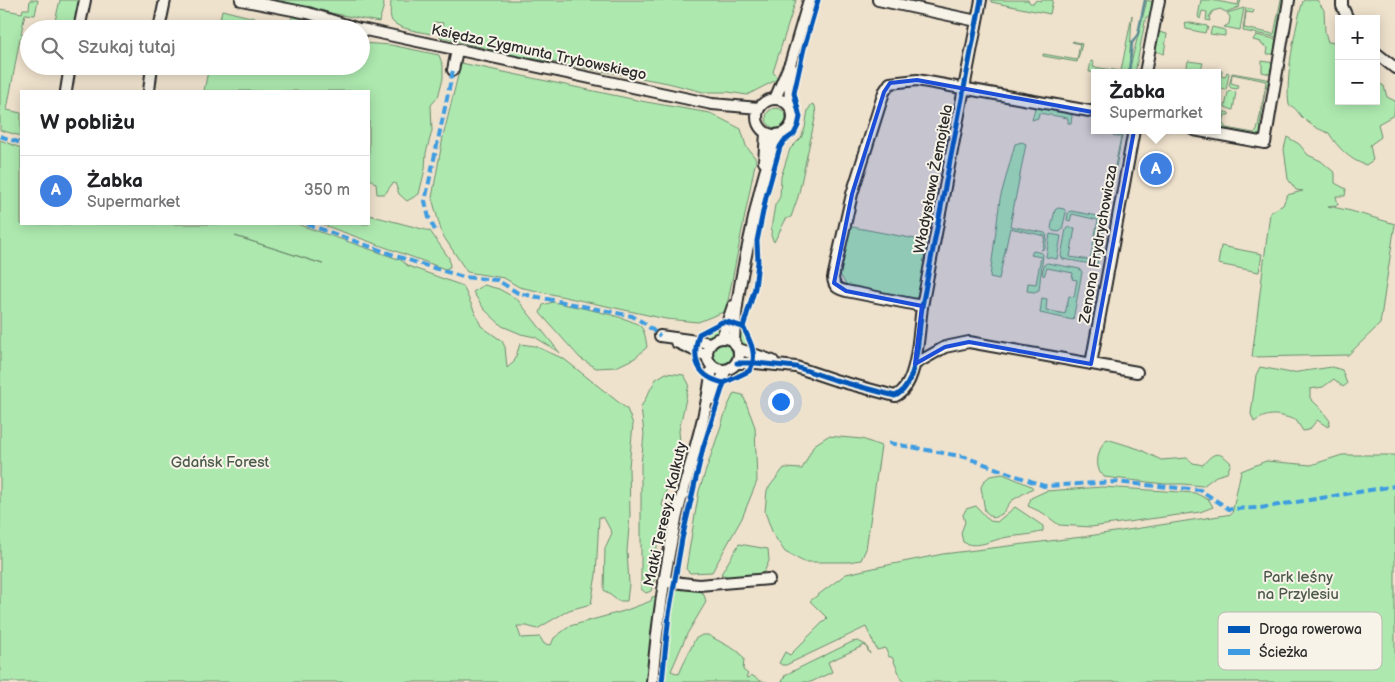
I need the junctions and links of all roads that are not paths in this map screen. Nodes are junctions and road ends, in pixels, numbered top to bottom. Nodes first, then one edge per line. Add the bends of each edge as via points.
1 (85, 0) edge
2 (165, 0) edge
3 (241, 0) edge
4 (809, 0) edge
5 (878, 0) edge
6 (980, 0) edge
7 (1159, 0) edge
8 (1289, 0) edge
9 (1342, 0) edge
10 (1346, 15) edge
11 (81, 20) edge
12 (161, 20) edge
13 (331, 20) edge
14 (977, 21) junction
15 (370, 31) edge
16 (457, 50) junction
17 (1380, 56) edge
18 (791, 61) junction
19 (1395, 68) edge
20 (1146, 69) edge
21 (453, 70) dead end
22 (69, 75) edge
23 (151, 75) edge
24 (963, 89) junction
25 (66, 90) edge
26 (149, 90) edge
27 (775, 99) junction
28 (712, 104) junction
29 (789, 106) junction
30 (759, 108) junction
31 (1091, 111) edge
32 (757, 120) junction
33 (766, 133) junction
34 (1133, 134) edge
35 (1216, 134) edge
36 (778, 135) junction
37 (763, 175) junction
38 (739, 288) junction
39 (922, 306) junction
40 (722, 338) junction
41 (711, 343) junction
42 (736, 346) junction
43 (707, 356) junction
44 (737, 364) junction
45 (915, 364) junction
46 (1091, 364) junction
47 (712, 366) junction
48 (788, 366) junction
49 (726, 370) junction
50 (1137, 372) dead end
51 (704, 413) junction
52 (768, 580) dead end
53 (664, 581) junction
54 (652, 682) edge

1 - 11 street
2 - 12 street
3 - 13 street, Księdza Zygmunta Trybowskiego
4 - 18 street
5 - 14 street
6 - 14 street, Władysława Żemojtela
7 - 20 street
8 - 35 street via 1265,143
9 - 10 street
14 - 24 street, Władysława Żemojtela
15 - 16 street, Księdza Zygmunta Trybowskiego
16 - 21 street
16 - 28 street, Księdza Zygmunta Trybowskiego
17 - 19 street
18 - 27 street
18 - 29 street
22 - 25 street
23 - 26 street
24 - 31 street
24 - 39 street, Władysława Żemojtela
24 - 39 street via 917,80 890,83 884,92 852,194 834,272 834,284 838,288
27 - 29 street
27 - 30 street
28 - 30 street, Księdza Zygmunta Trybowskiego
28 - 32 street, Księdza Zygmunta Trybowskiego
29 - 36 street via 792,123 786,132
30 - 32 street
32 - 33 street
33 - 36 street
33 - 37 street
34 - 46 street, Zenona Frydrychowicza
36 - 37 street
37 - 38 street
38 - 40 street
38 - 42 street
39 - 45 street, Władysława Żemojtela
40 - 41 street
40 - 42 street
41 - 43 street
41 - 43 street via 662,337
42 - 44 street
42 - 48 street
43 - 47 street
44 - 48 street
44 - 49 street
45 - 46 street via 945,347 969,342
45 - 48 street, Władysława Żemojtela via 901,394 895,396
46 - 50 street
47 - 49 street
47 - 51 street, Matki Teresy z Kalkuty
49 - 51 street, Matki Teresy z Kalkuty
51 - 53 street, Matki Teresy z Kalkuty via 676,518
52 - 53 street via 699,585
53 - 54 street, Matki Teresy z Kalkuty

